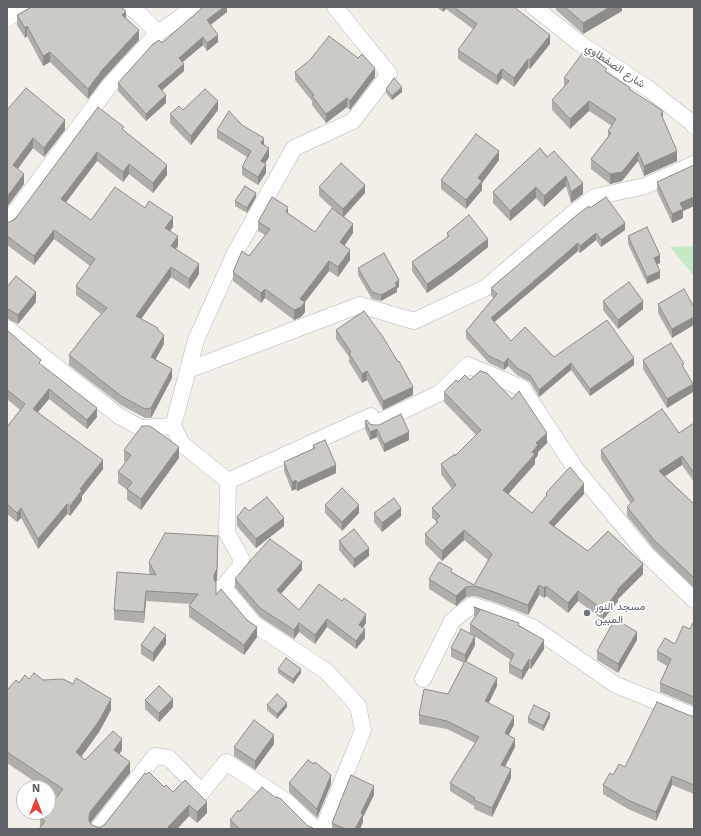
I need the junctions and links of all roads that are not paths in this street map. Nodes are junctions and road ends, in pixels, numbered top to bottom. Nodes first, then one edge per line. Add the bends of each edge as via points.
1 (23, 7) edge
2 (130, 7) edge
3 (195, 7) edge
4 (335, 7) edge
5 (534, 7) edge
6 (7, 19) edge
7 (158, 33) junction
8 (693, 124) edge
9 (694, 164) edge
10 (7, 223) edge
11 (7, 328) edge
12 (188, 370) junction
13 (173, 426) junction
14 (228, 481) junction
15 (694, 600) edge
16 (423, 679) dead end
17 (694, 716) edge
18 (98, 829) edge
19 (315, 829) edge
20 (323, 829) edge

1 - 6 street
2 - 7 street
3 - 7 street
4 - 12 street via 389,74 353,121 294,148 235,253 196,340
5 - 8 street, شارع الصفطاوي via 578,42 650,90
7 - 10 street via 110,85
9 - 12 street via 645,186 595,197 485,288 414,321 360,305
11 - 13 street via 119,416 141,428
12 - 13 street
13 - 14 street via 182,444
14 - 15 street via 371,416 375,424 440,393 468,365 522,388 575,468 647,555
14 - 20 street via 227,533 241,558 240,567 223,587 254,624 326,672 358,706 363,730
16 - 17 street via 452,621 472,606 534,628 616,685
18 - 19 street via 155,756 169,758 202,792 226,762 287,802

